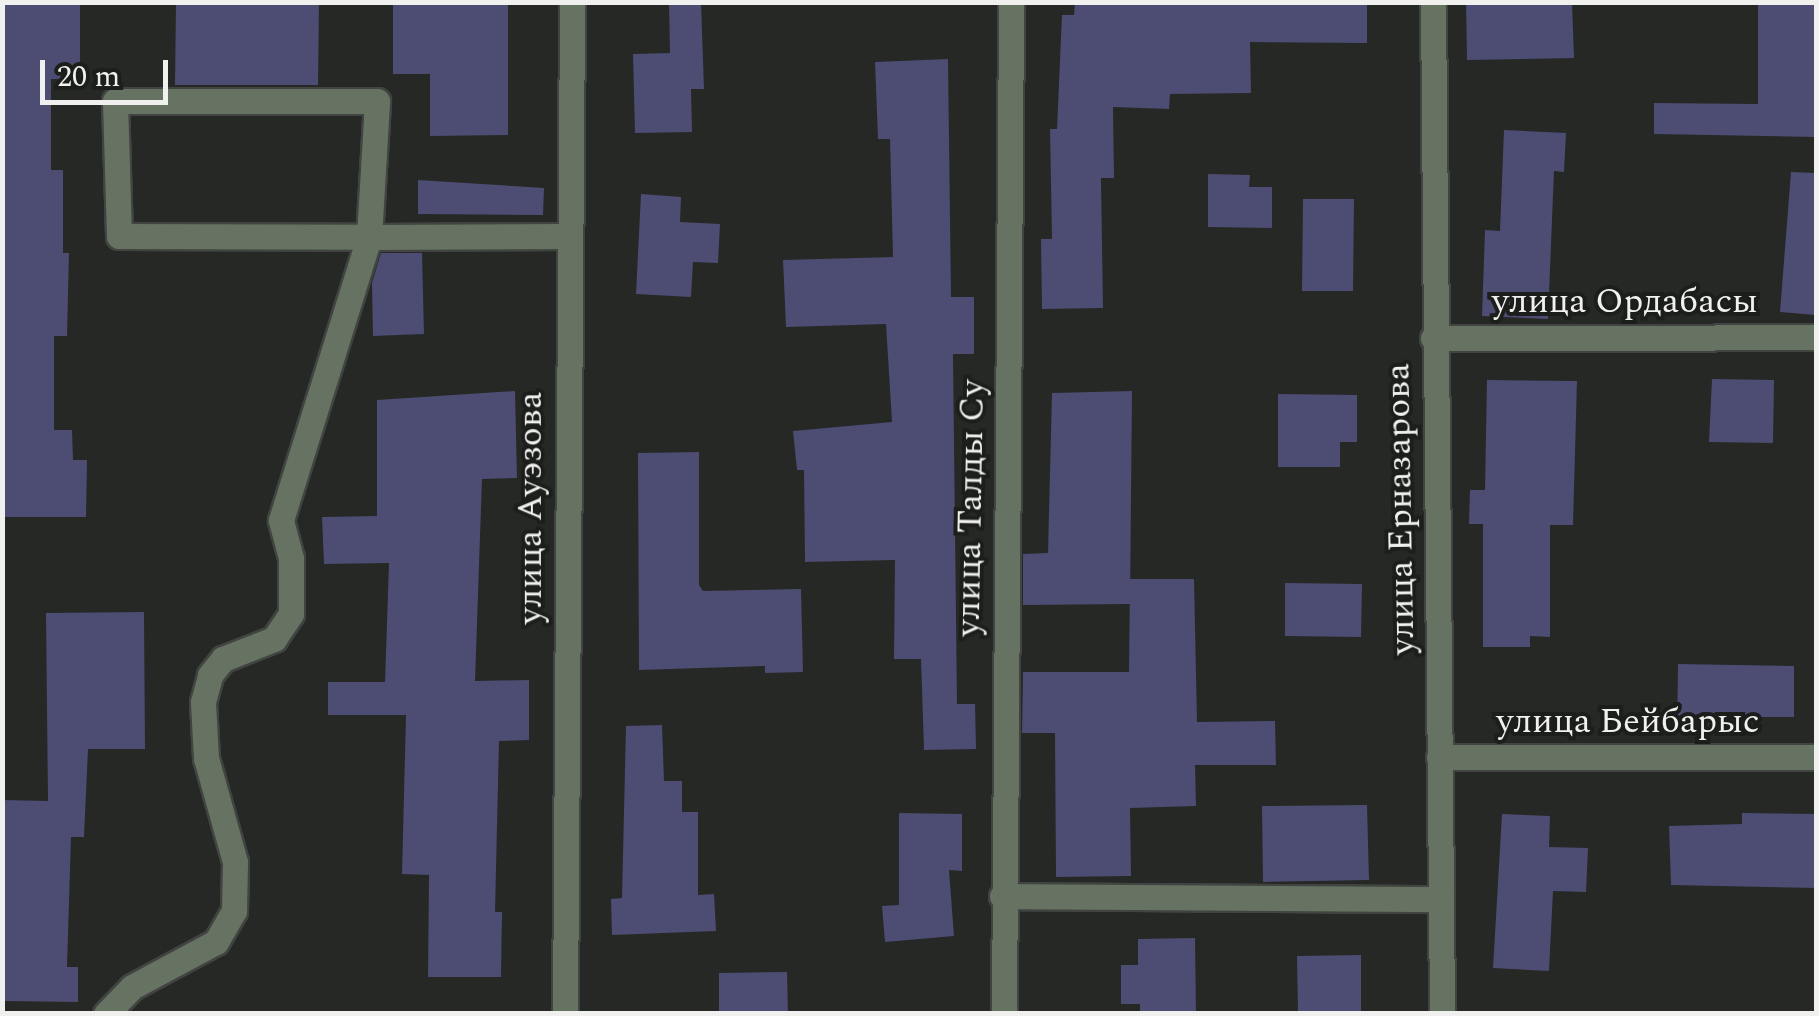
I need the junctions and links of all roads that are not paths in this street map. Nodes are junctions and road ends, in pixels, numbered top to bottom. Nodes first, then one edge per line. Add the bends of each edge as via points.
1 (572, 2) edge
2 (1011, 2) edge
3 (1433, 2) edge
4 (369, 236) junction
5 (566, 236) junction
6 (1816, 337) edge
7 (1434, 338) junction
8 (1440, 757) junction
9 (1816, 757) edge
10 (1002, 896) junction
11 (1440, 899) junction
12 (106, 1014) edge
13 (564, 1014) edge
14 (1004, 1014) edge
15 (1442, 1014) edge

1 - 5 street, улица Ауэзова
2 - 10 street, улица Талды Су
3 - 7 street, улица Ерназарова
4 - 4 street via 119,236 115,101 377,102
4 - 5 street
4 - 12 street via 281,520 291,558 288,624 274,639 224,659 210,674 203,702 206,758 235,862 234,910 216,942 132,987
5 - 13 street, улица Ауэзова
6 - 7 street, улица Ордабасы
7 - 8 street, улица Ерназарова
8 - 9 street, улица Бейбарыс
8 - 11 street, улица Ерназарова
10 - 11 street
10 - 14 street, улица Талды Су
11 - 15 street, улица Ерназарова

